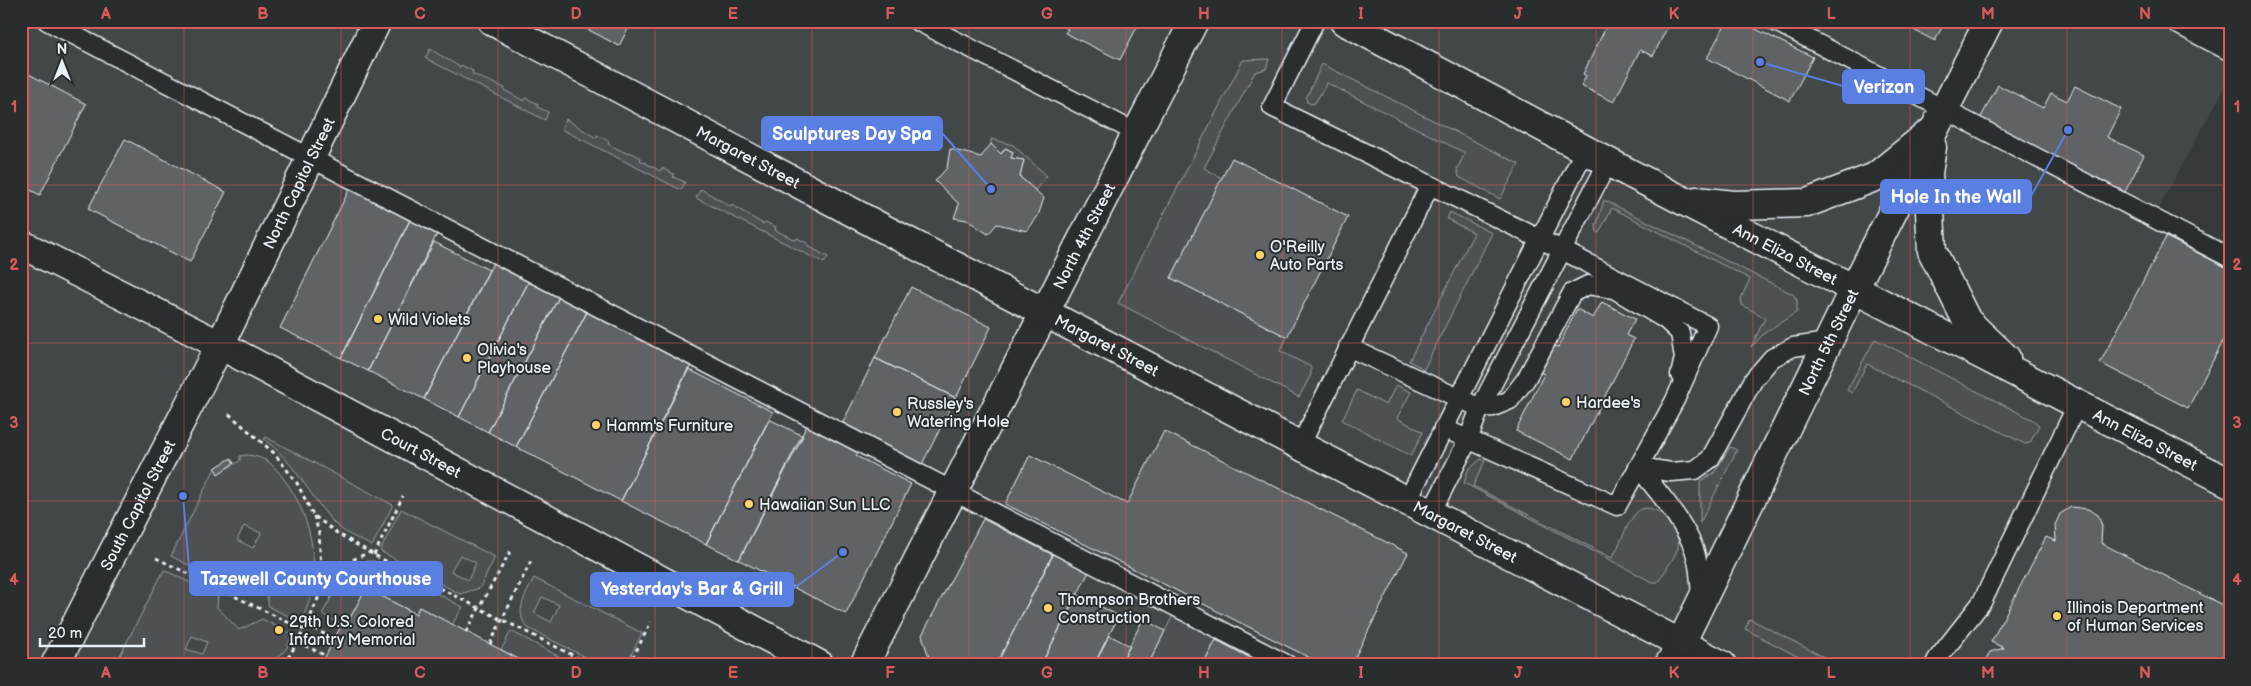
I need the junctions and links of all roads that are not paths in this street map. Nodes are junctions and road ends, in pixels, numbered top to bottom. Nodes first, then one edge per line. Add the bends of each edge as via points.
1 (47, 21) edge
2 (376, 21) edge
3 (492, 21) edge
4 (917, 21) edge
5 (1194, 21) edge
6 (1315, 21) edge
7 (1344, 21) edge
8 (1774, 21) edge
9 (1989, 21) edge
10 (2182, 21) edge
11 (2230, 46) edge
12 (1939, 119) junction
13 (1137, 133) junction
14 (1585, 150) junction
15 (311, 158) junction
16 (1608, 162) junction
17 (1430, 185) junction
18 (1682, 199) junction
19 (1538, 238) junction
20 (21, 244) edge
21 (1562, 250) junction
22 (2230, 258) edge
23 (1854, 289) junction
24 (1046, 313) junction
25 (1828, 342) junction
26 (220, 345) junction
27 (1348, 347) junction
28 (2029, 380) junction
29 (1458, 398) junction
30 (1675, 400) junction
31 (2077, 405) junction
32 (1480, 408) junction
33 (1443, 428) junction
34 (1468, 440) junction
35 (1300, 446) junction
36 (1638, 467) junction
37 (2230, 482) edge
38 (954, 492) junction
39 (1406, 500) junction
40 (1431, 513) junction
41 (1701, 602) junction
42 (1675, 654) edge
43 (55, 665) edge
44 (820, 665) edge
45 (864, 665) edge
46 (1288, 665) edge
47 (1722, 665) edge
48 (1934, 665) edge

1 - 15 lane
2 - 15 main road, North Capitol Street
3 - 24 main road, Margaret Street
4 - 13 lane
5 - 13 main road, North 4th Street
6 - 17 lane via 1272,107
7 - 14 main road, Ann Eliza Street
8 - 12 lane
9 - 12 main road, North 5th Street
10 - 11 main road
12 - 18 main road via 1874,177 1807,203 1734,205
12 - 22 lane
12 - 23 main road, North 5th Street
12 - 28 main road via 1928,173 1932,251 1967,321
13 - 24 main road, North 4th Street
14 - 16 main road, Ann Eliza Street
14 - 19 lane
15 - 26 main road, North Capitol Street
15 - 38 lane
16 - 18 main road, Ann Eliza Street
16 - 21 lane
17 - 19 lane
17 - 27 lane
18 - 23 main road, Ann Eliza Street
19 - 21 lane
19 - 29 lane
20 - 26 main road, Court Street
21 - 30 lane via 1708,326
21 - 32 lane
23 - 25 main road, North 5th Street
23 - 28 main road, Ann Eliza Street
24 - 35 main road, Margaret Street
24 - 38 main road, North 4th Street
25 - 36 lane via 1793,347 1772,358 1754,379 1710,459 1695,470 1670,472
25 - 41 main road, North 5th Street
26 - 43 main road, South Capitol Street
26 - 44 main road, Court Street
27 - 29 lane
27 - 35 lane
28 - 31 main road, Ann Eliza Street
29 - 32 lane
29 - 33 lane
30 - 32 lane via 1684,358 1680,333 1666,320 1614,289 1588,285 1572,293 1526,379 1510,400
30 - 36 lane
31 - 37 main road, Ann Eliza Street
31 - 48 lane via 1982,602
32 - 34 lane
33 - 34 lane
33 - 39 lane
34 - 36 lane via 1617,506
34 - 40 lane
35 - 39 main road, Margaret Street
36 - 41 lane via 1693,545
38 - 45 main road, North 4th Street
38 - 46 lane
39 - 40 main road, Margaret Street
40 - 42 main road, Margaret Street
41 - 42 main road, North 5th Street
42 - 47 main road, Margaret Street

